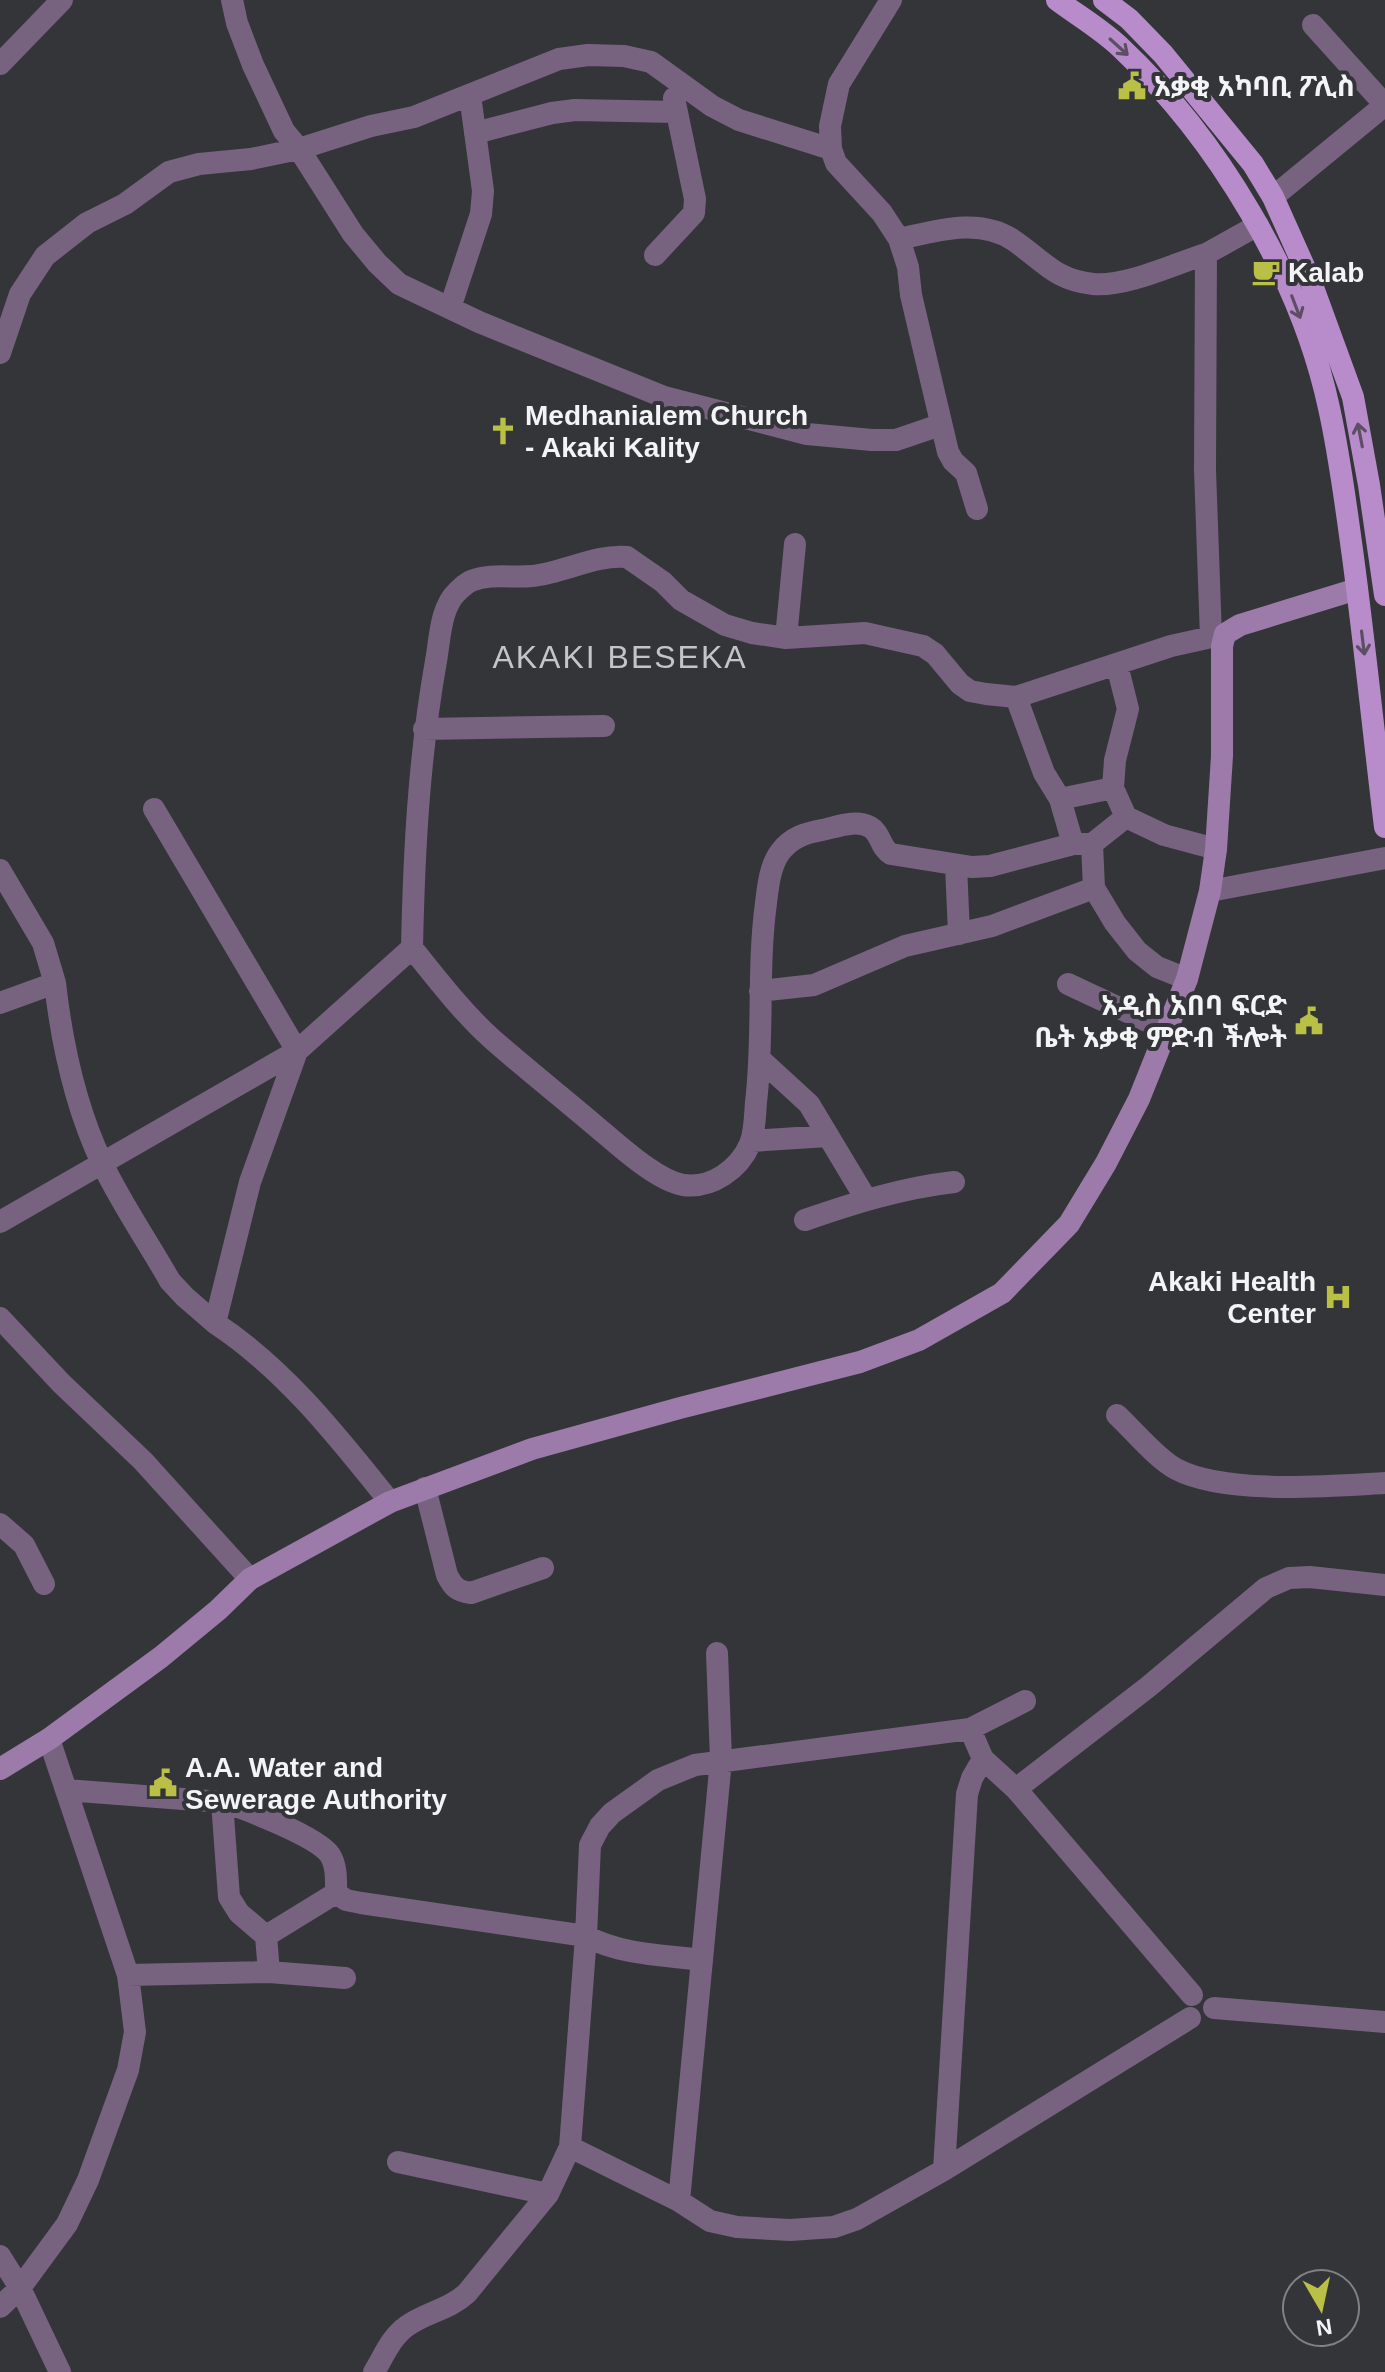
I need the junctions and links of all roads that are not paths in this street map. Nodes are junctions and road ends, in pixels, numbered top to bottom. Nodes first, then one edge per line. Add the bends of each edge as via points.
1 (62, 0) edge
2 (232, 0) edge
3 (891, 0) edge
4 (1057, 0) edge
5 (1104, 0) edge
6 (1313, 25) dead end
7 (3, 54) edge
8 (670, 75) junction
9 (470, 95) junction
10 (1385, 105) edge
11 (677, 112) junction
12 (475, 133) junction
13 (299, 149) junction
14 (831, 149) junction
15 (1273, 197) junction
16 (1258, 225) junction
17 (899, 239) junction
18 (1206, 254) junction
19 (655, 255) dead end
20 (450, 308) junction
21 (0, 353) edge
22 (940, 425) junction
23 (1377, 483) edge
24 (977, 509) dead end
25 (795, 544) dead end
26 (1357, 589) junction
27 (1385, 595) edge
28 (1218, 636) junction
29 (786, 638) junction
30 (1117, 665) junction
31 (1016, 697) junction
32 (604, 726) dead end
33 (424, 729) junction
34 (1113, 788) junction
35 (1060, 799) junction
36 (154, 809) dead end
37 (1126, 817) junction
38 (1385, 827) edge
39 (1082, 844) junction
40 (1216, 849) junction
41 (1385, 858) edge
42 (956, 865) junction
43 (0, 870) edge
44 (1094, 888) junction
45 (1210, 891) junction
46 (959, 934) junction
47 (412, 948) junction
48 (1187, 979) junction
49 (55, 983) junction
50 (1068, 984) dead end
51 (760, 991) junction
52 (0, 1003) edge
53 (1166, 1030) junction
54 (297, 1051) junction
55 (761, 1060) junction
56 (828, 1136) junction
57 (752, 1141) junction
58 (102, 1162) junction
59 (954, 1182) dead end
60 (866, 1199) junction
61 (805, 1220) dead end
62 (0, 1222) edge
63 (0, 1318) edge
64 (215, 1323) junction
65 (1117, 1415) dead end
66 (1385, 1483) edge
67 (425, 1488) junction
68 (390, 1502) junction
69 (0, 1524) edge
70 (543, 1568) dead end
71 (250, 1579) junction
72 (44, 1584) dead end
73 (1385, 1585) edge
74 (717, 1653) dead end
75 (1025, 1701) dead end
76 (970, 1729) junction
77 (49, 1739) junction
78 (983, 1759) junction
79 (721, 1760) junction
80 (0, 1769) edge
81 (1016, 1789) junction
82 (66, 1790) junction
83 (222, 1802) junction
84 (336, 1893) junction
85 (266, 1936) junction
86 (586, 1936) junction
87 (702, 1960) junction
88 (269, 1972) junction
89 (128, 1975) junction
90 (345, 1978) dead end
91 (1191, 2006) junction
92 (1385, 2022) edge
93 (570, 2147) junction
94 (398, 2162) dead end
95 (944, 2170) junction
96 (548, 2194) junction
97 (679, 2201) junction
98 (0, 2256) edge
99 (20, 2288) junction
100 (0, 2307) edge
101 (60, 2372) edge
102 (374, 2372) edge

1 - 7 street
2 - 13 street via 273,111
3 - 14 street via 839,84
4 -> 16 main road via 1118,45 1147,76 1207,146
5 - 15 main road via 1163,54 1253,164
6 - 10 street
8 - 9 street via 651,62 588,55 559,59
8 - 11 street
8 - 14 street via 739,120
9 - 12 street
9 - 13 street via 414,117
10 - 15 street
11 - 12 street via 575,110
11 - 19 street via 694,213
12 - 20 street via 481,214
13 - 20 street via 377,263 399,284
13 - 21 street via 182,167 87,223 32,272
14 - 17 street via 836,163
23 -> 15 main road via 1333,336
16 - 18 street
16 -> 26 main road via 1294,303 1329,406
17 - 18 street via 947,228 994,232 1070,281 1096,284
17 - 22 street
18 - 28 street via 1205,470
20 - 22 street via 664,397 807,434 896,440
22 - 24 street via 948,452 966,473
23 - 27 main road
25 - 29 street
26 - 28 main road
26 -> 38 main road
28 - 30 street
28 - 40 main road via 1222,756
29 - 31 street via 865,633 923,646 970,691
29 - 33 street via 752,633 704,615 627,557 553,573 469,582 454,594 445,613
30 - 31 street
30 - 34 street via 1128,709
31 - 35 street via 1044,773
32 - 33 street
33 - 47 street
34 - 35 street
34 - 37 street
35 - 39 street
36 - 54 street
37 - 39 street
37 - 40 street via 1164,835
39 - 42 street via 990,866
39 - 44 street
40 - 45 main road
41 - 45 street
42 - 46 street
42 - 51 street via 891,854 868,825 801,834 773,866 760,946
43 - 49 street via 43,943
44 - 46 street
44 - 48 street via 1137,951 1157,967
45 - 48 main road
46 - 51 street via 905,946 814,985
47 - 54 street
47 - 57 street via 490,1037 664,1178 684,1185 709,1183 727,1174
48 - 53 main road
49 - 52 street
49 - 58 street via 68,1070
50 - 53 street
51 - 55 street
53 - 67 main road via 1139,1099 1069,1224 1002,1293 919,1340 860,1362 532,1449
54 - 58 street
54 - 64 street via 250,1182
55 - 56 street via 809,1104
55 - 57 street
56 - 57 street
56 - 60 street
58 - 62 street
58 - 64 street via 170,1281
59 - 60 street
60 - 61 street
63 - 71 street via 143,1461
64 - 68 street via 240,1339 303,1398
65 - 66 street via 1174,1468 1206,1481
67 - 68 main road
67 - 70 street via 447,1575 460,1592 471,1593
68 - 71 main road
69 - 72 street via 24,1545
71 - 77 main road via 161,1657
73 - 81 street via 1310,1577 1289,1578 1266,1588
74 - 79 street
75 - 76 street
76 - 78 street
76 - 79 street
77 - 80 main road
77 - 82 street
78 - 81 street
78 - 95 street via 967,1794
79 - 86 street via 658,1780 600,1826 590,1845
79 - 87 street
81 - 91 street
82 - 83 street
82 - 89 street
83 - 84 street via 319,1844 336,1871
83 - 85 street via 229,1897
84 - 85 street
84 - 86 street via 361,1903
85 - 88 street
86 - 87 street via 619,1949
86 - 93 street
87 - 97 street
88 - 89 street
88 - 90 street
89 - 99 street via 135,2032 112,2120 67,2224
91 - 92 street via 1200,2022 1210,2018 1214,2008
91 - 95 street
93 - 96 street
93 - 97 street
94 - 96 street
95 - 97 street via 834,2227 737,2227 710,2221
96 - 102 street via 467,2293 456,2304 409,2324 395,2336
98 - 99 street
99 - 100 street
99 - 101 street

